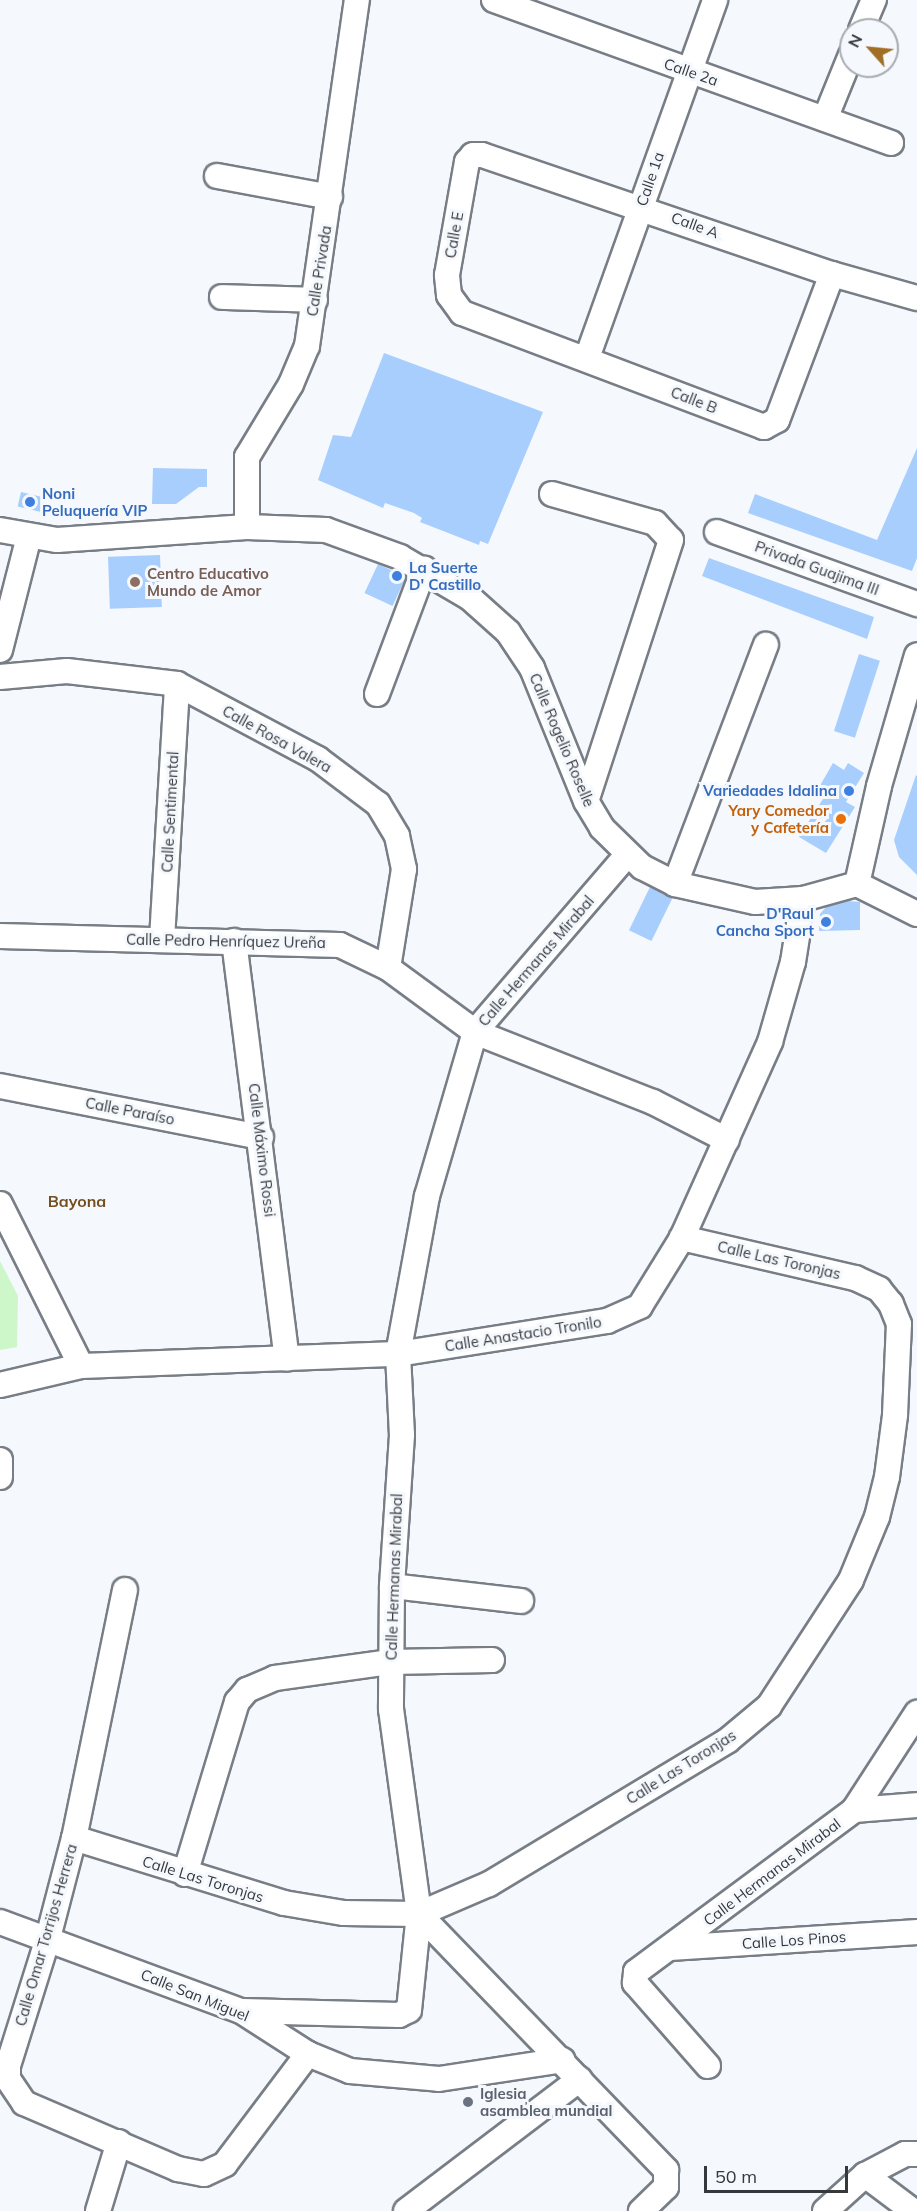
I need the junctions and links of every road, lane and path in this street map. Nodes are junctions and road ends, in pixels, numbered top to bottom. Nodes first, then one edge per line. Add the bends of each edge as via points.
1 (357, 0) edge
2 (494, 0) edge
3 (716, 0) edge
4 (874, 0) edge
5 (866, 18) edge
6 (687, 70) junction
7 (842, 78) edge
8 (825, 119) junction
9 (891, 143) dead end
10 (472, 155) joint
11 (217, 176) dead end
12 (330, 197) junction
13 (640, 206) junction
14 (832, 274) junction
15 (222, 297) dead end
16 (917, 298) edge
17 (315, 300) junction
18 (462, 313) joint
19 (587, 358) junction
20 (552, 494) dead end
21 (247, 527) junction
22 (0, 530) edge
23 (717, 532) dead end
24 (29, 536) junction
25 (424, 569) junction
26 (917, 604) edge
27 (766, 645) dead end
28 (0, 651) edge
29 (917, 655) edge
30 (0, 677) edge
31 (177, 684) junction
32 (911, 693) edge
33 (377, 694) dead end
34 (585, 801) junction
35 (627, 855) junction
36 (675, 884) junction
37 (857, 884) junction
38 (803, 898) junction
39 (917, 914) edge
40 (0, 936) edge
41 (162, 939) junction
42 (234, 941) junction
43 (388, 968) junction
44 (475, 1032) junction
45 (0, 1086) edge
46 (261, 1137) junction
47 (727, 1140) junction
48 (0, 1204) edge
49 (682, 1238) junction
50 (398, 1354) junction
51 (287, 1359) junction
52 (81, 1366) junction
53 (0, 1385) edge
54 (0, 1460) edge
55 (0, 1477) edge
56 (392, 1586) junction
57 (125, 1590) dead end
58 (521, 1601) dead end
59 (492, 1660) dead end
60 (391, 1662) junction
61 (917, 1713) edge
62 (917, 1805) edge
63 (854, 1810) junction
64 (74, 1838) junction
65 (185, 1874) junction
66 (419, 1914) junction
67 (0, 1922) edge
68 (917, 1932) edge
69 (48, 1938) junction
70 (670, 1948) junction
71 (241, 2011) junction
72 (308, 2054) junction
73 (562, 2061) junction
74 (708, 2066) dead end
75 (579, 2079) junction
76 (118, 2142) junction
77 (917, 2154) edge
78 (865, 2175) junction
79 (98, 2211) edge
80 (406, 2211) edge
81 (641, 2211) edge
82 (825, 2211) edge
83 (913, 2211) edge

1 - 12 street, Calle Privada
2 - 6 street, Calle 2a
3 - 6 street, Calle 1a
4 - 5 street
6 - 8 street, Calle 2a
6 - 13 street, Calle 1a
7 - 8 street
8 - 9 street, Calle 2a
10 - 13 street, Calle A
10 - 18 street, Calle E via 467,162 447,275 449,295
11 - 12 street
12 - 17 street, Calle Privada
13 - 14 street, Calle A
13 - 19 street, Calle 1a
14 - 16 street, Calle A
14 - 19 street, Calle B via 777,420 771,425 764,427
15 - 17 street
17 - 21 street, Calle Privada via 307,346 299,365 247,457
18 - 19 street, Calle B
20 - 34 street via 655,523 671,540
21 - 24 street, Calle Rogelio Roselle via 86,540
21 - 25 street, Calle Rogelio Roselle via 326,530
22 - 24 street, Calle Rogelio Roselle
23 - 26 street, Privada Guajima III
24 - 28 street
25 - 33 street
25 - 34 street, Calle Rogelio Roselle via 470,598 508,632 532,668
27 - 36 street
29 - 32 street
30 - 31 street, Calle Rosa Valera via 67,671
31 - 41 street, Calle Sentimental
31 - 43 street, Calle Rosa Valera via 318,759 378,804 397,836 404,869
32 - 37 street
34 - 35 street, Calle Rogelio Roselle via 602,828
35 - 36 street, Calle Rogelio Roselle
35 - 44 street, Calle Hermanas Mirabal
36 - 38 street, Calle Rogelio Roselle via 723,898 755,902
37 - 38 street, Calle Rogelio Roselle
37 - 39 street
38 - 47 street, Calle Anastacio Tronilo via 781,1011
40 - 41 street, Calle Pedro Henríquez Ureña
41 - 42 street, Calle Pedro Henríquez Ureña
42 - 43 street, Calle Pedro Henríquez Ureña via 331,943
42 - 46 street, Calle Máximo Rossi
43 - 44 street, Calle Pedro Henríquez Ureña
44 - 47 street, Calle Pedro Henríquez Ureña via 653,1102
44 - 50 street, Calle Hermanas Mirabal via 427,1196
45 - 46 street, Calle Paraíso
46 - 51 street, Calle Máximo Rossi
47 - 49 street, Calle Anastacio Tronilo
48 - 52 street
49 - 50 street, Calle Anastacio Tronilo via 640,1306 607,1321
49 - 66 street, Calle Las Toronjas via 855,1278 879,1289 891,1304 898,1324 895,1415 887,1478 865,1552 782,1692 727,1741 489,1884
50 - 51 street, Calle Anastacio Tronilo
50 - 56 street, Calle Hermanas Mirabal via 402,1435
51 - 52 street, Calle Anastacio Tronilo
52 - 53 street, Calle Anastacio Tronilo
54 - 55 street
56 - 58 street
56 - 60 street, Calle Hermanas Mirabal
57 - 64 street, Calle Omar Torrijos Herrera
59 - 60 street
60 - 65 street via 275,1678 247,1690 233,1716
60 - 66 street, Calle Hermanas Mirabal via 391,1709
61 - 63 street, Calle Hermanas Mirabal
62 - 63 street
63 - 70 street, Calle Hermanas Mirabal
64 - 65 street, Calle Las Toronjas
64 - 69 street, Calle Omar Torrijos Herrera
65 - 66 street, Calle Las Toronjas via 284,1903 344,1913
66 - 71 street, Calle Hermanas Mirabal via 409,2010 399,2015
66 - 73 street
67 - 69 street, Calle San Miguel
68 - 70 street, Calle Los Pinos
69 - 71 street, Calle San Miguel
69 - 76 street, Calle Omar Torrijos Herrera via 8,2066 8,2079 24,2103
70 - 74 street, Calle Hermanas Mirabal via 636,1972 635,1983
71 - 72 street, Calle San Miguel
72 - 73 street, Calle San Miguel via 350,2071 439,2079
72 - 76 street, Calle Omar Torrijos Herrera via 225,2164 214,2171 192,2174
73 - 75 street
75 - 80 street
75 - 81 street via 666,2170 666,2187
76 - 79 street
77 - 78 street via 905,2154
78 - 82 street
78 - 83 street

